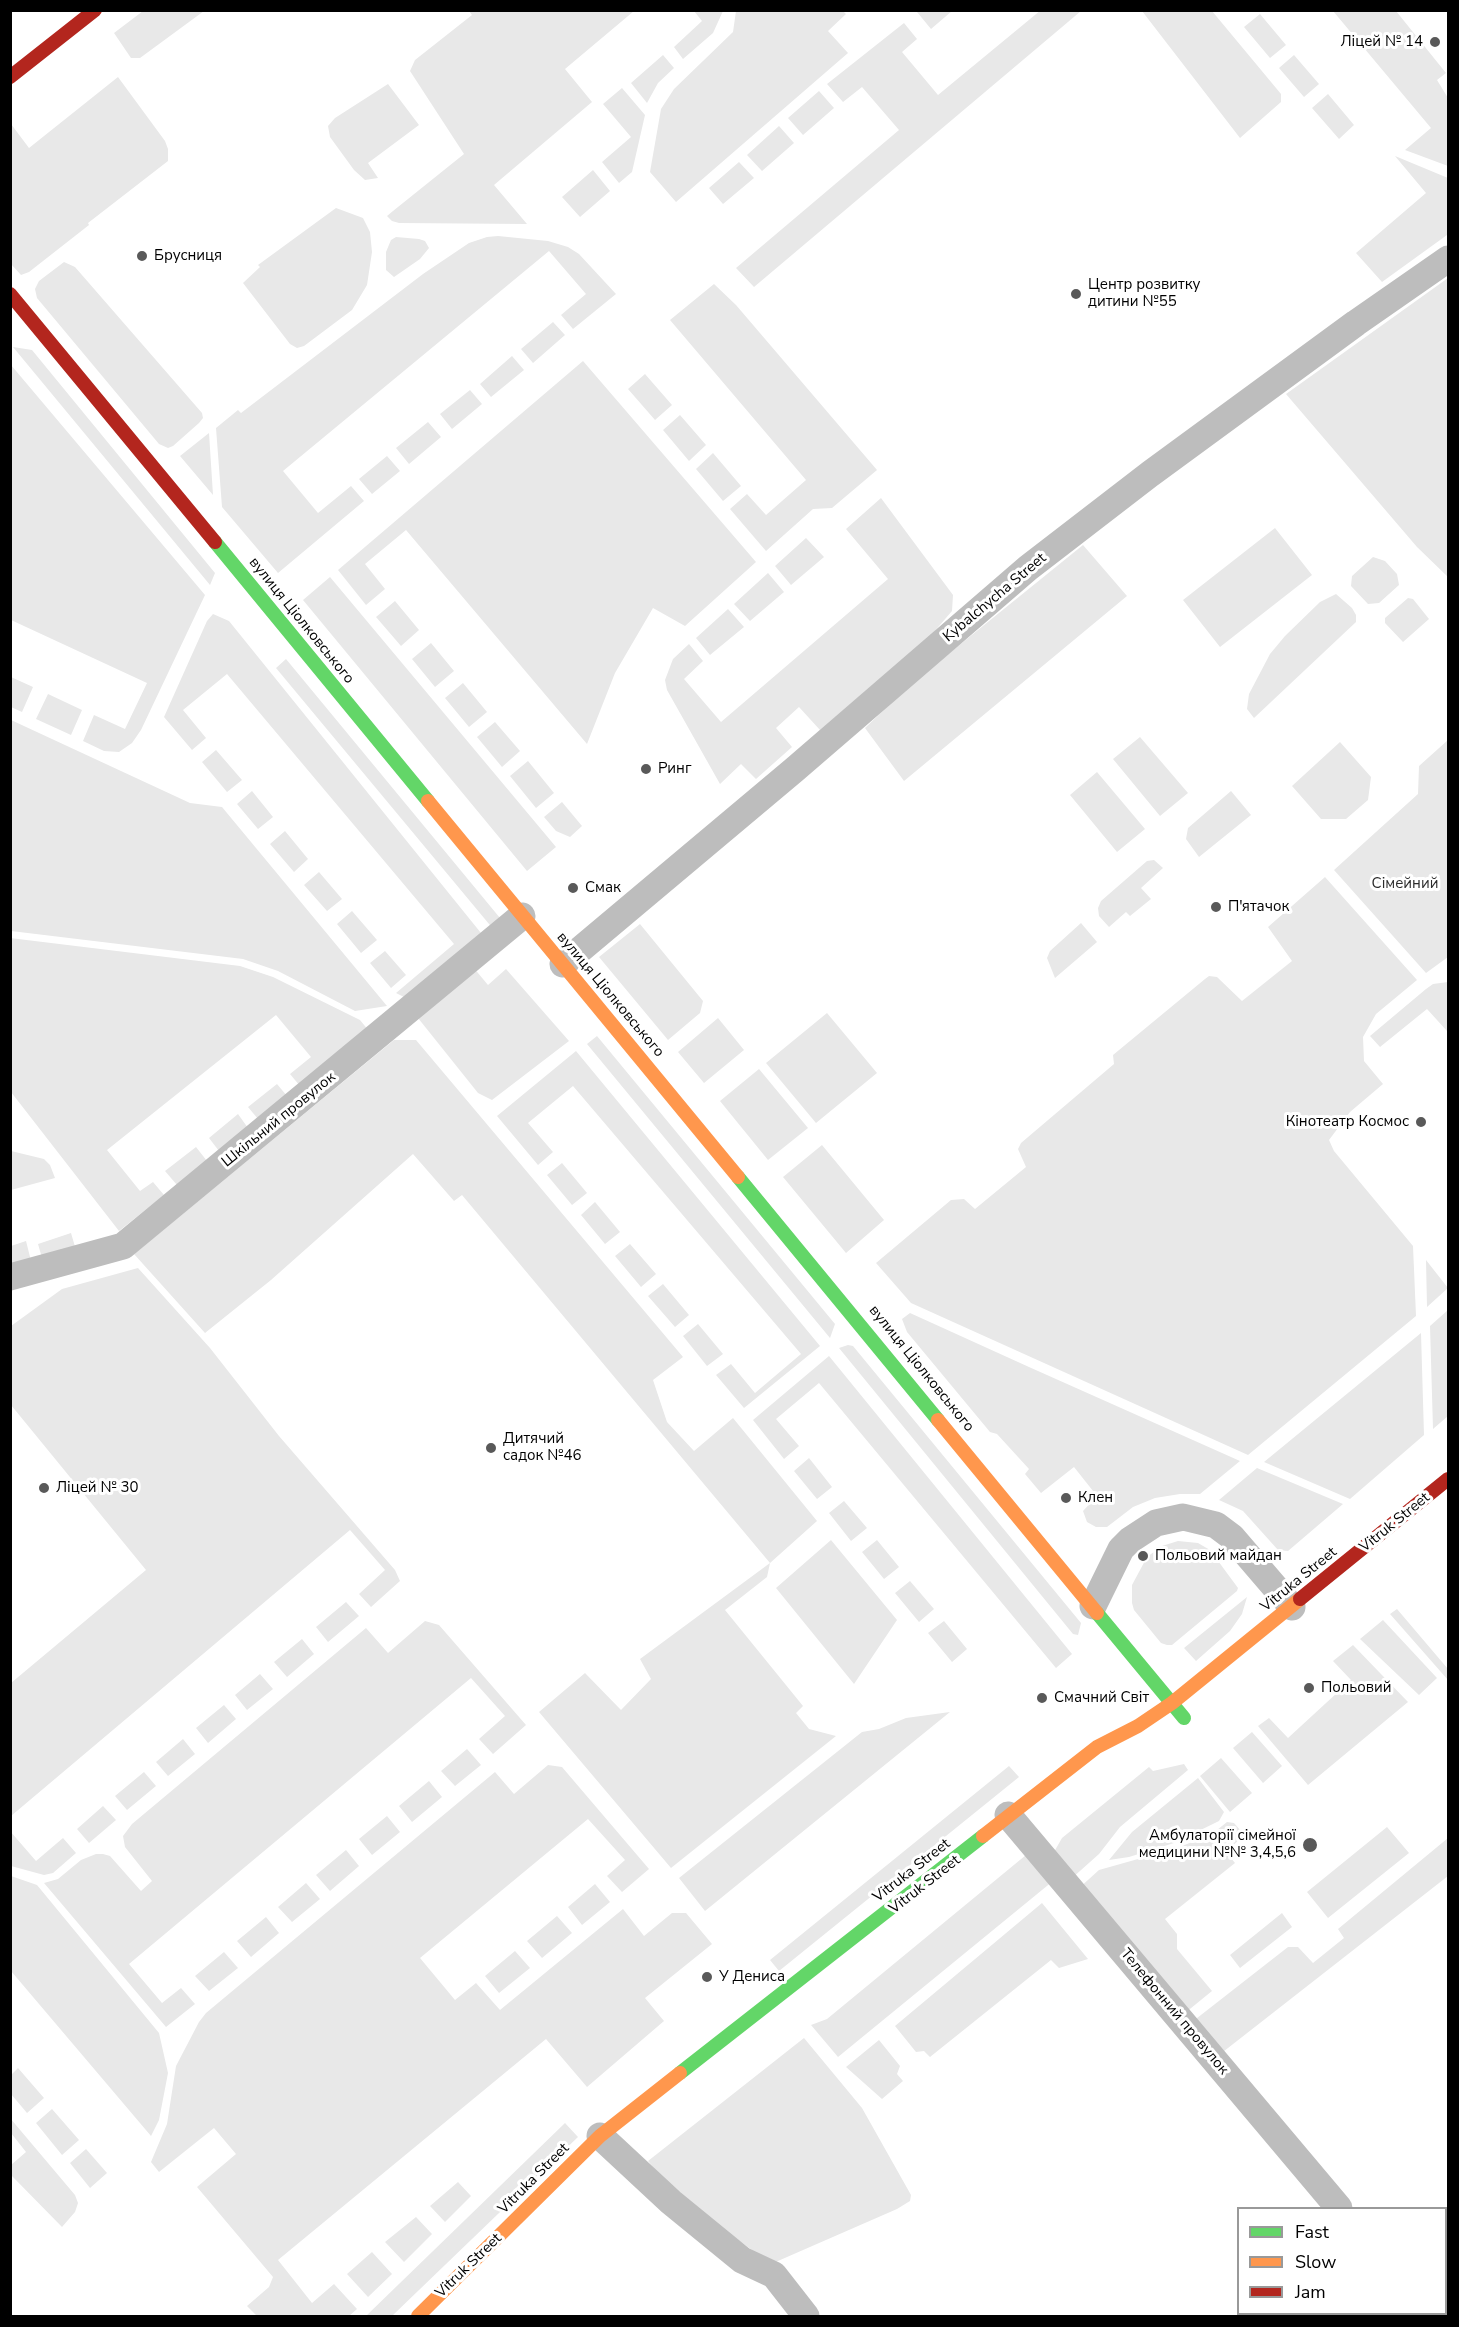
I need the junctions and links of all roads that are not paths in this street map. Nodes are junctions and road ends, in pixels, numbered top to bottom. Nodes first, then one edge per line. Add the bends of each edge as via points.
1 (95, 10) edge
2 (10, 77) edge
3 (1449, 259) edge
4 (10, 294) edge
5 (522, 916) junction
6 (563, 964) junction
7 (10, 1277) edge
8 (1449, 1479) edge
9 (1093, 1606) junction
10 (1292, 1607) junction
11 (1172, 1703) junction
12 (1184, 1717) dead end
13 (1018, 1827) junction
14 (610, 2146) junction
15 (1338, 2207) edge
16 (418, 2316) edge
17 (806, 2316) edge

1 - 2 street
3 - 6 street, Kybalchycha Street via 1150,474 1028,568
4 - 5 street, вулиця Ціолковського
5 - 6 street, вулиця Ціолковського
5 - 7 street, Шкільний провулок via 123,1246
6 - 9 street, вулиця Ціолковського
8 - 10 street, Vitruka Street
9 - 10 street via 1121,1549 1130,1540 1156,1523 1183,1517 1216,1525 1232,1537
9 - 11 street, вулиця Ціолковського
10 - 11 street, Vitruka Street
11 - 12 street, вулиця Ціолковського
11 - 13 street, Vitruka Street via 1097,1747
13 - 14 street, Vitruka Street
13 - 15 street, Телефонний провулок
14 - 16 street, Vitruka Street
14 - 17 street via 742,2260 774,2275

